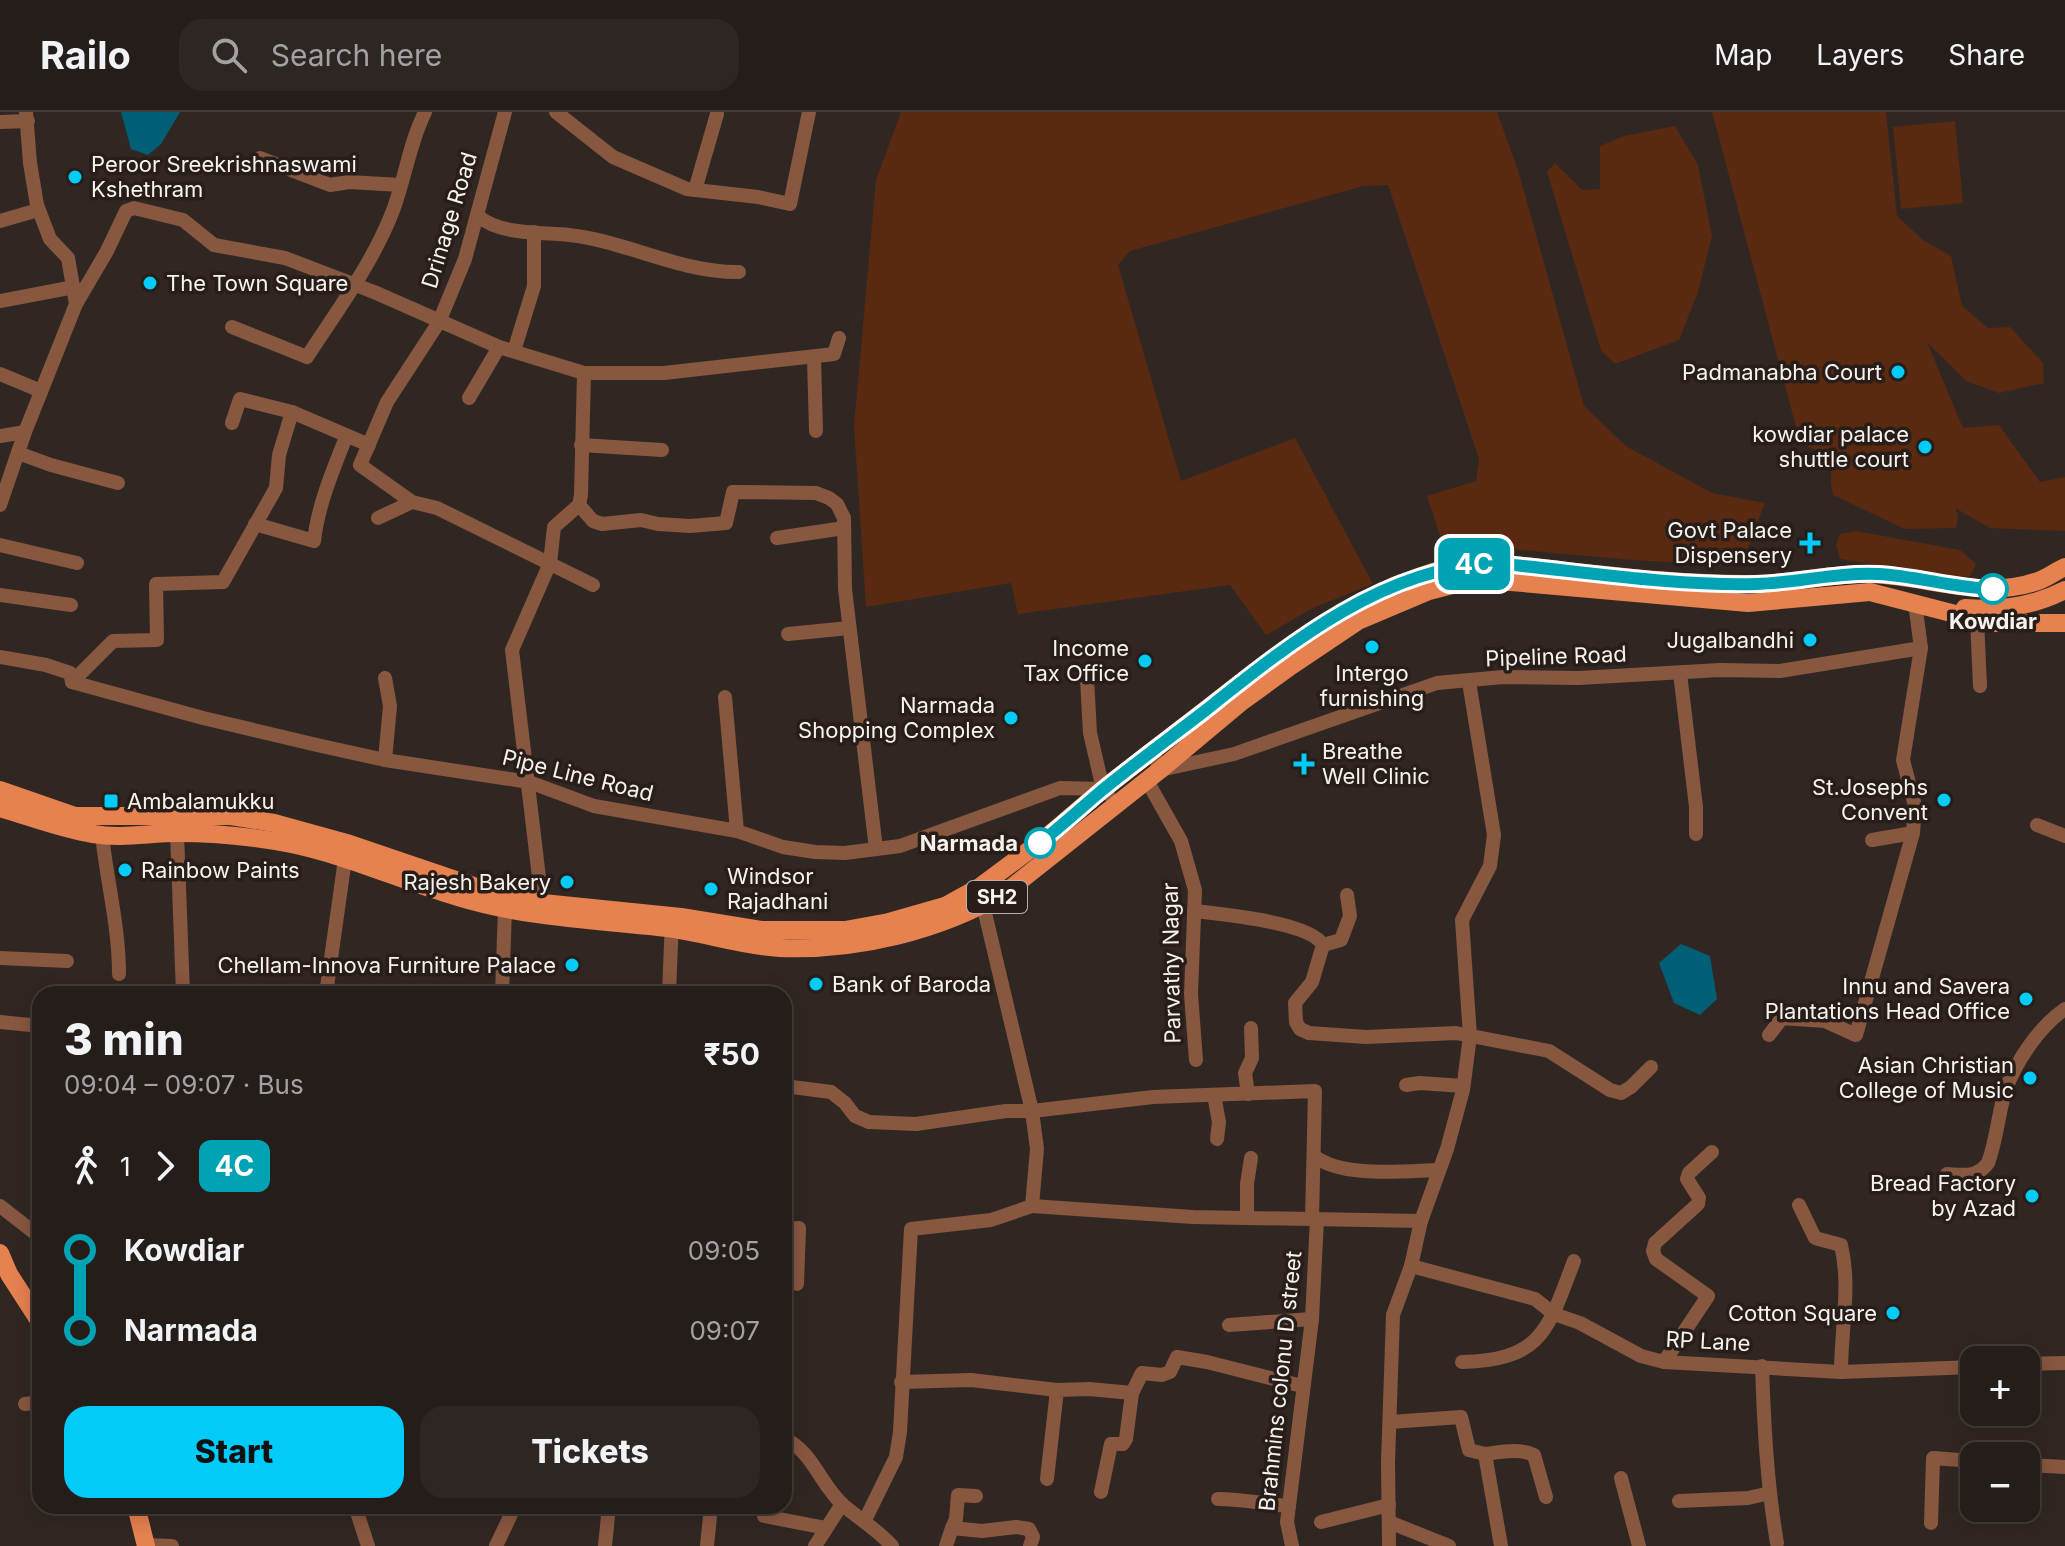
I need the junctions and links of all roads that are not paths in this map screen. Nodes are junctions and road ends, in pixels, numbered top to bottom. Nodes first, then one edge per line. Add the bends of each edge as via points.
1 (425, 112) edge
2 (505, 112) edge
3 (556, 112) edge
4 (809, 112) edge
5 (717, 114) dead end
6 (27, 117) edge
7 (0, 122) edge
8 (260, 158) dead end
9 (400, 185) junction
10 (695, 190) junction
11 (38, 210) junction
12 (478, 216) junction
13 (0, 221) edge
14 (534, 232) junction
15 (739, 272) dead end
16 (354, 284) junction
17 (74, 287) junction
18 (0, 301) edge
19 (76, 304) junction
20 (439, 322) junction
21 (232, 327) dead end
22 (839, 338) dead end
23 (499, 347) junction
24 (514, 351) junction
25 (814, 358) junction
26 (584, 373) junction
27 (0, 374) edge
28 (41, 391) junction
29 (469, 398) dead end
30 (292, 412) junction
31 (232, 423) dead end
32 (816, 431) dead end
33 (25, 432) junction
34 (0, 436) edge
35 (346, 437) junction
36 (369, 445) junction
37 (581, 445) junction
38 (662, 450) dead end
39 (18, 453) junction
40 (118, 483) dead end
41 (1, 499) edge
42 (412, 502) junction
43 (579, 505) junction
44 (378, 518) dead end
45 (255, 524) junction
46 (844, 528) junction
47 (777, 538) dead end
48 (0, 545) edge
49 (77, 563) dead end
50 (550, 563) junction
51 (2065, 567) edge
52 (593, 585) dead end
53 (2065, 590) edge
54 (0, 595) edge
55 (1915, 603) junction
56 (71, 605) dead end
57 (1977, 620) junction
58 (2063, 621) edge
59 (849, 628) junction
60 (788, 634) dead end
61 (1921, 648) junction
62 (0, 657) edge
63 (1680, 673) junction
64 (385, 678) dead end
65 (1087, 679) dead end
66 (72, 682) junction
67 (1469, 682) junction
68 (1980, 686) dead end
69 (725, 697) dead end
70 (1153, 752) junction
71 (385, 760) junction
72 (1153, 775) junction
73 (529, 782) junction
74 (1103, 789) junction
75 (0, 790) edge
76 (1117, 803) junction
77 (0, 808) edge
78 (2037, 825) dead end
79 (737, 831) junction
80 (177, 833) junction
81 (1913, 833) junction
82 (1696, 834) dead end
83 (102, 835) junction
84 (2065, 836) edge
85 (1872, 840) dead end
86 (876, 849) junction
87 (345, 859) junction
88 (1347, 895) dead end
89 (981, 896) junction
90 (505, 909) junction
91 (543, 909) junction
92 (1194, 911) junction
93 (671, 922) junction
94 (1323, 945) junction
95 (0, 958) edge
96 (67, 961) dead end
97 (119, 974) dead end
98 (183, 986) edge
99 (327, 986) edge
100 (502, 986) edge
101 (669, 986) edge
102 (2065, 1009) edge
103 (0, 1022) edge
104 (32, 1025) edge
105 (1251, 1028) dead end
106 (1769, 1035) dead end
107 (1470, 1036) junction
108 (1196, 1060) dead end
109 (1651, 1067) dead end
110 (1406, 1085) dead end
111 (1463, 1086) junction
112 (792, 1087) edge
113 (1248, 1094) junction
114 (1214, 1095) junction
115 (1032, 1111) junction
116 (1217, 1139) dead end
117 (1712, 1152) dead end
118 (1314, 1156) junction
119 (1251, 1158) dead end
120 (1439, 1170) junction
121 (1947, 1174) dead end
122 (1799, 1205) dead end
123 (0, 1206) edge
124 (1032, 1206) junction
125 (1247, 1218) junction
126 (1314, 1219) junction
127 (1421, 1221) junction
128 (792, 1228) edge
129 (32, 1231) edge
130 (0, 1253) edge
131 (1574, 1261) dead end
132 (1411, 1266) junction
133 (797, 1284) dead end
134 (32, 1310) edge
135 (1554, 1314) junction
136 (1312, 1319) junction
137 (1229, 1325) dead end
138 (1462, 1362) dead end
139 (1664, 1362) junction
140 (2065, 1363) edge
141 (2040, 1364) edge
142 (1762, 1366) junction
143 (1960, 1368) edge
144 (1841, 1372) junction
145 (901, 1382) junction
146 (1302, 1386) junction
147 (1057, 1390) junction
148 (1132, 1393) junction
149 (1390, 1422) junction
150 (792, 1444) edge
151 (1485, 1454) junction
152 (1960, 1460) edge
153 (2040, 1466) edge
154 (2065, 1467) edge
155 (1621, 1478) dead end
156 (1047, 1479) dead end
157 (1101, 1492) dead end
158 (1770, 1493) junction
159 (976, 1496) dead end
160 (1546, 1497) dead end
161 (1218, 1499) dead end
162 (1679, 1501) dead end
163 (842, 1504) junction
164 (1389, 1505) junction
165 (1289, 1506) junction
166 (138, 1514) edge
167 (358, 1514) edge
168 (511, 1514) edge
169 (608, 1514) edge
170 (710, 1514) edge
171 (764, 1516) dead end
172 (865, 1520) junction
173 (1321, 1522) dead end
174 (1389, 1522) junction
175 (1931, 1523) dead end
176 (826, 1528) junction
177 (952, 1528) junction
178 (884, 1543) edge
179 (1777, 1543) dead end
180 (146, 1546) edge
181 (172, 1546) edge
182 (368, 1546) edge
183 (496, 1546) edge
184 (605, 1546) edge
185 (707, 1546) edge
186 (815, 1546) edge
187 (946, 1546) edge
188 (1030, 1546) edge
189 (1292, 1546) edge
190 (1389, 1546) edge
191 (1449, 1546) edge
192 (1501, 1546) edge
193 (1639, 1546) edge

1 - 9 street
2 - 12 street, Drinage Road
3 - 10 street via 613,157
4 - 10 street via 790,204
5 - 10 street
6 - 7 street
6 - 11 street
8 - 9 street via 330,185
9 - 16 street via 392,213
11 - 13 street
11 - 17 street via 50,239 68,258
12 - 14 street
12 - 20 street, Drinage Road
14 - 15 street via 612,242 718,272
14 - 24 street via 534,286
16 - 19 street via 285,258 214,245 183,220 134,208 126,211
16 - 20 street
16 - 21 street via 307,357
17 - 18 street
17 - 19 street
19 - 28 street
20 - 23 street
20 - 36 street, Drinage Road via 387,402
22 - 25 street via 834,354
23 - 24 street
23 - 29 street
24 - 26 street
25 - 26 street via 664,373
25 - 32 street
26 - 37 street
27 - 28 street
28 - 33 street
30 - 31 street via 240,399
30 - 35 street
30 - 45 street via 276,488
33 - 34 street
33 - 39 street
35 - 36 street
35 - 45 street via 314,541
36 - 42 street, Drinage Road via 360,465
37 - 38 street
37 - 43 street
39 - 40 street
39 - 41 street
42 - 44 street
42 - 50 street via 437,508
43 - 46 street via 602,524 641,520 704,526 726,523 733,492 816,493 837,504
43 - 50 street via 554,527
45 - 66 street via 223,582 156,584 157,640 113,641
46 - 47 street
46 - 59 street
48 - 49 street
50 - 52 street
50 - 73 street via 512,650
51 - 70 main road via 2038,581 1997,589 1881,574 1758,584 1694,583 1464,564 1394,586 1319,626
53 - 55 main road, SH2 via 1988,610
54 - 56 street
55 - 57 main road
55 - 61 street
55 - 72 main road, SH2 via 1870,592 1748,603 1472,580 1388,607 1339,632 1240,703
57 - 58 main road via 2008,625
57 - 68 street
59 - 60 street
59 - 86 street
61 - 63 street, Pipeline Road via 1780,671
61 - 81 street via 1903,760 1915,806
62 - 66 street, Pipe Line Road via 70,673
63 - 67 street, Pipeline Road
63 - 82 street
64 - 71 street via 390,706
65 - 74 street via 1090,733
66 - 71 street, Pipe Line Road
67 - 72 street, Pipeline Road via 1437,683 1234,754
67 - 107 street via 1494,835 1490,866 1462,920
69 - 79 street
70 - 72 street, Parvathy Nagar
70 - 74 main road
71 - 73 street, Pipe Line Road
72 - 76 main road, SH2
72 - 92 street, Parvathy Nagar via 1191,869
73 - 79 street, Pipe Line Road via 594,806
73 - 91 street
74 - 76 street
74 - 86 street, Pipe Line Road via 1060,788 900,846
74 - 89 main road
75 - 91 main road via 75,816 231,816 274,823
76 - 89 main road, SH2 via 1028,875
77 - 83 main road
78 - 84 street
79 - 86 street, Pipe Line Road via 815,852
80 - 83 main road
80 - 87 main road via 252,837
80 - 98 street
81 - 85 street
81 - 106 street via 1856,1035 1825,1021 1782,1018
83 - 97 street via 119,939
87 - 90 main road
87 - 99 street
88 - 94 street via 1350,916 1341,940
89 - 93 main road via 845,930
89 - 115 street
90 - 91 main road
90 - 100 street
91 - 93 main road
92 - 94 street via 1298,929
92 - 108 street, Parvathy Nagar via 1191,994
93 - 101 street
94 - 107 street via 1312,982 1295,1003 1300,1029 1366,1037 1446,1031
95 - 96 street
102 - 121 street via 2023,1057 2006,1089 1988,1163 1973,1175
103 - 104 street
105 - 113 street
107 - 109 street via 1549,1051 1621,1093
107 - 111 street
110 - 111 street
111 - 120 street
112 - 115 street via 831,1092 855,1116 880,1124
113 - 114 street
113 - 118 street, Brahmins colonu D street via 1315,1091
114 - 115 street
114 - 116 street
115 - 124 street via 1037,1149
117 - 139 street via 1687,1179 1698,1204 1655,1243 1653,1251 1656,1259 1708,1296
118 - 120 street via 1326,1166 1341,1168
118 - 126 street, Brahmins colonu D street
119 - 125 street
120 - 127 street
122 - 144 street via 1815,1238 1841,1245 1846,1295
123 - 129 street
124 - 125 street
124 - 145 street via 991,1220 911,1229
125 - 126 street
126 - 127 street
126 - 136 street, Brahmins colonu D street
127 - 132 street
128 - 133 street via 799,1228
130 - 134 main road
131 - 135 street
132 - 135 street, RP Lane via 1535,1299
132 - 149 street via 1393,1315
135 - 138 street via 1533,1345 1490,1361
135 - 139 street, RP Lane
136 - 137 street
136 - 146 street, Brahmins colonu D street
139 - 142 street, RP Lane
140 - 141 street
142 - 144 street, RP Lane
142 - 158 street
143 - 144 street, RP Lane
145 - 147 street via 971,1380
145 - 172 street via 896,1457
146 - 148 street via 1177,1357 1170,1372 1142,1373
146 - 165 street, Brahmins colonu D street
147 - 148 street
147 - 156 street
148 - 157 street via 1126,1439 1111,1444
149 - 151 street via 1461,1417 1469,1450
149 - 164 street
150 - 163 street via 810,1458
151 - 160 street via 1534,1455
151 - 192 street
152 - 175 street via 1933,1458
153 - 154 street
155 - 193 street
158 - 162 street
158 - 179 street
159 - 177 street via 958,1495
161 - 165 street
163 - 172 street
163 - 176 street
164 - 173 street
164 - 174 street
165 - 189 street, Brahmins colonu D street
166 - 180 main road
167 - 182 street
168 - 183 street
169 - 184 street
170 - 185 street
171 - 176 street
172 - 178 street
174 - 190 street
174 - 191 street
176 - 186 street
177 - 187 street
177 - 188 street via 1029,1529
180 - 181 street

